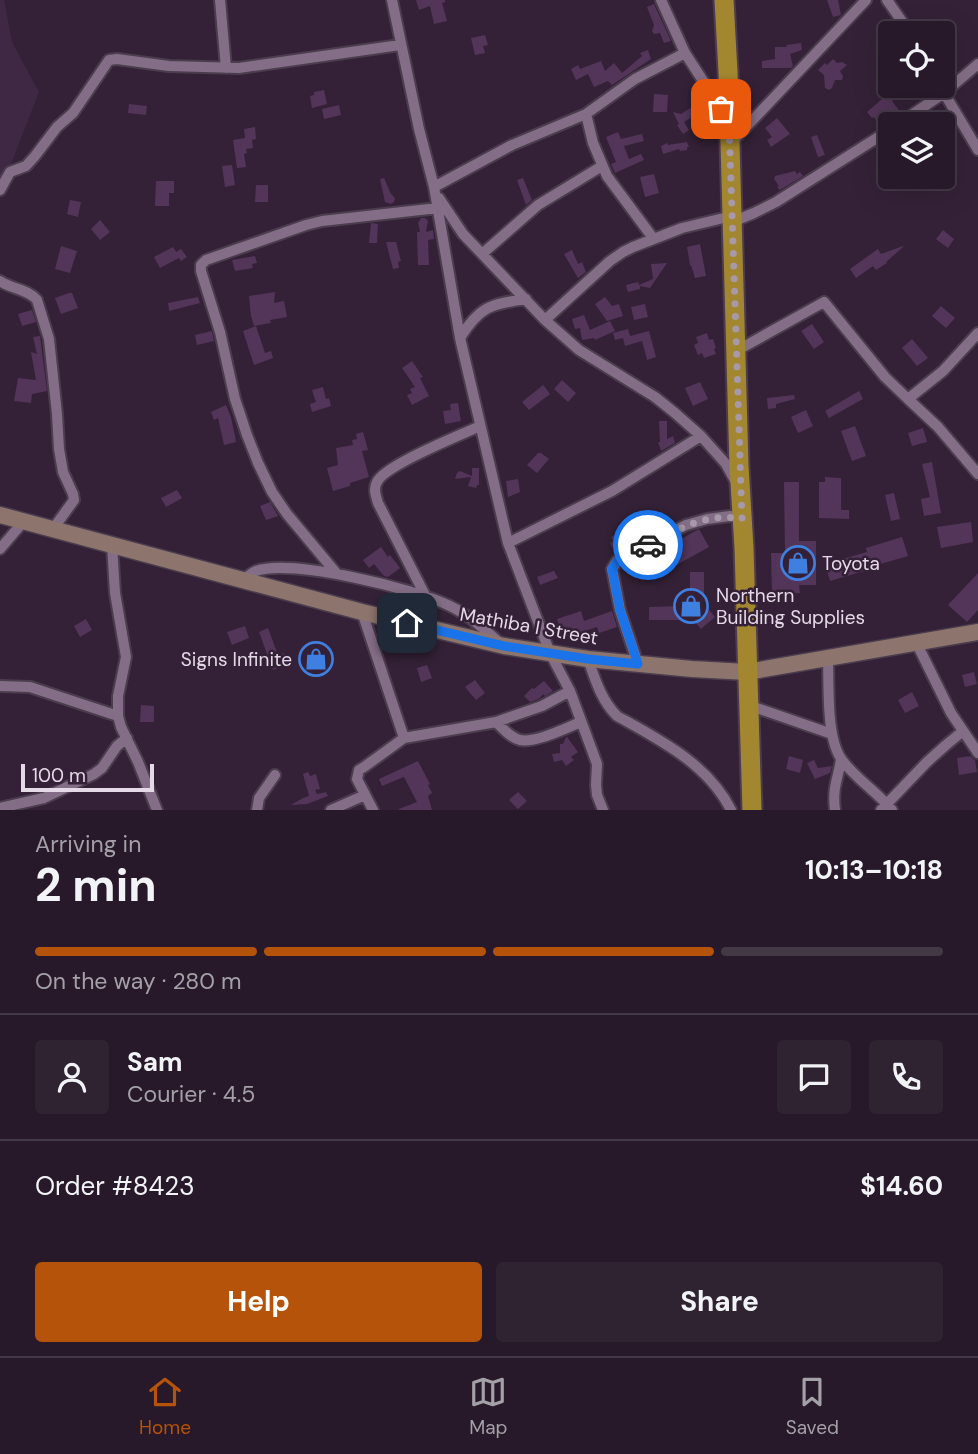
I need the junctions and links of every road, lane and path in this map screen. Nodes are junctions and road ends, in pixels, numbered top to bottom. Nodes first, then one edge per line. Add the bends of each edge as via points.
1 (220, 0) edge
2 (392, 0) edge
3 (661, 0) edge
4 (724, 0) edge
5 (866, 0) edge
6 (887, 0) edge
7 (902, 21) edge
8 (400, 45) junction
9 (685, 53) junction
10 (978, 64) edge
11 (226, 68) junction
12 (955, 80) edge
13 (931, 98) edge
14 (947, 98) edge
15 (913, 112) edge
16 (586, 114) junction
17 (729, 121) junction
18 (878, 137) edge
19 (730, 145) junction
20 (978, 150) edge
21 (602, 166) junction
22 (434, 188) junction
23 (0, 190) edge
24 (438, 208) junction
25 (732, 219) junction
26 (653, 239) junction
27 (482, 254) junction
28 (0, 281) edge
29 (526, 299) junction
30 (545, 320) junction
31 (978, 333) edge
32 (460, 338) junction
33 (736, 351) junction
34 (908, 399) junction
35 (480, 426) junction
36 (701, 436) junction
37 (978, 474) edge
38 (741, 493) junction
39 (0, 515) edge
40 (742, 519) junction
41 (24, 521) junction
42 (53, 529) junction
43 (508, 543) junction
44 (112, 545) junction
45 (0, 549) edge
46 (338, 574) junction
47 (243, 581) junction
48 (426, 597) junction
49 (362, 612) junction
50 (978, 632) edge
51 (916, 642) junction
52 (504, 646) junction
53 (550, 653) junction
54 (588, 659) junction
55 (828, 659) junction
56 (638, 664) junction
57 (747, 672) junction
58 (0, 686) edge
59 (570, 691) junction
60 (748, 705) junction
61 (118, 716) junction
62 (496, 722) junction
63 (581, 722) junction
64 (963, 732) junction
65 (832, 734) junction
66 (127, 738) junction
67 (404, 738) junction
68 (978, 753) edge
69 (841, 759) junction
70 (275, 775) dead end
71 (365, 795) junction
72 (0, 808) edge
73 (886, 808) edge
74 (755, 809) edge
75 (157, 810) edge
76 (257, 810) edge
77 (331, 810) edge
78 (373, 810) edge
79 (603, 810) edge
80 (731, 810) edge
81 (835, 810) edge

1 - 11 street
2 - 8 street
3 - 9 street
4 - 17 highway
5 - 19 street
6 - 7 street
8 - 11 street
8 - 22 street
9 - 16 street via 635,79
9 - 17 street
10 - 12 street
11 - 23 street via 109,60 73,113 26,166 10,172
13 - 15 street
14 - 20 street
16 - 21 street
16 - 22 street via 512,145
17 - 19 highway
18 - 25 street via 776,202
19 - 25 highway
21 - 26 street
21 - 27 street via 538,205
22 - 24 street
22 - 27 street via 452,220
24 - 32 street
24 - 46 street via 314,223 201,265 235,399 258,463 271,492
25 - 26 street via 682,228
25 - 33 highway
26 - 30 street via 610,261
27 - 29 street
28 - 42 street via 37,300 49,339 59,449 74,500
29 - 30 street
29 - 32 street via 485,309
30 - 36 street via 579,350 655,397
31 - 34 street via 943,371
32 - 35 street
33 - 34 street via 824,302
33 - 38 highway
34 - 37 street
35 - 43 street
35 - 48 street via 391,467 375,486 378,503
36 - 38 street via 726,464
36 - 43 street via 612,491
38 - 40 highway
39 - 41 street, Mathiba I Street
40 - 56 street via 730,516 686,525 613,565 620,610
40 - 57 highway
41 - 42 street, Mathiba I Street
41 - 45 street
42 - 44 street, Mathiba I Street
43 - 53 street
44 - 47 street, Mathiba I Street
44 - 61 street via 126,657
46 - 47 street via 274,569 256,571
46 - 48 street
47 - 49 street, Mathiba I Street
48 - 52 street via 461,612
49 - 52 street, Mathiba I Street
49 - 67 street
50 - 51 street, Mathiba I Street
51 - 55 street, Mathiba I Street
51 - 64 street
52 - 53 street, Mathiba I Street
53 - 54 street, Mathiba I Street
53 - 59 street
54 - 56 street, Mathiba I Street
54 - 80 street via 610,709 674,748 707,776
55 - 57 street, Mathiba I Street
55 - 65 street
56 - 57 street, Mathiba I Street
57 - 60 highway
58 - 61 street via 30,687
59 - 62 street
59 - 63 street
60 - 65 street
60 - 74 highway
61 - 66 street
62 - 63 street via 520,740
62 - 67 street
63 - 79 street via 597,765 596,785
64 - 68 street
64 - 73 street
65 - 69 street
66 - 72 street via 94,774 44,798
66 - 75 street
67 - 71 street via 359,771 357,779
69 - 73 street
69 - 81 street via 834,788
70 - 76 street via 259,798
71 - 77 street
71 - 78 street

